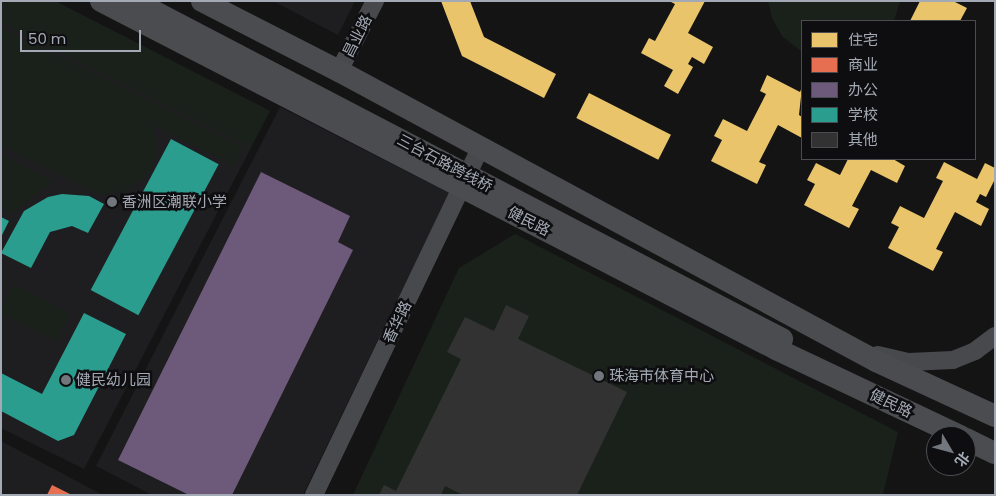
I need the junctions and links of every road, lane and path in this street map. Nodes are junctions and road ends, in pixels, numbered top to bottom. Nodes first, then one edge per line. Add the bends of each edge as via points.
1 (101, 1) edge
2 (134, 1) edge
3 (165, 1) edge
4 (202, 1) edge
5 (375, 1) edge
6 (339, 71) junction
7 (480, 149) junction
8 (432, 171) junction
9 (462, 187) junction
10 (494, 203) junction
11 (444, 224) junction
12 (785, 334) junction
13 (995, 336) edge
14 (842, 343) junction
15 (876, 361) junction
16 (866, 390) junction
17 (995, 416) edge
18 (940, 426) edge
19 (976, 444) edge
20 (995, 453) edge
21 (314, 495) edge

1 - 8 main road, 健民路
2 - 12 main road, 三台石路跨线桥, bridge
3 - 12 main road, 三台石路跨线桥
4 - 6 main road
5 - 6 street, 昌业路
6 - 7 main road
7 - 9 street, 香华路
7 - 14 main road
8 - 9 main road, 健民路
8 - 11 street via 448,192
9 - 10 main road, 健民路
9 - 11 street, 香华路
10 - 11 street via 468,203
10 - 16 main road, 健民路 via 776,349
11 - 21 street, 香华路
12 - 15 main road
12 - 16 main road
13 - 14 street via 959,357 930,362 894,359
14 - 15 main road
15 - 17 main road
16 - 18 main road, 健民路
19 - 20 main road

